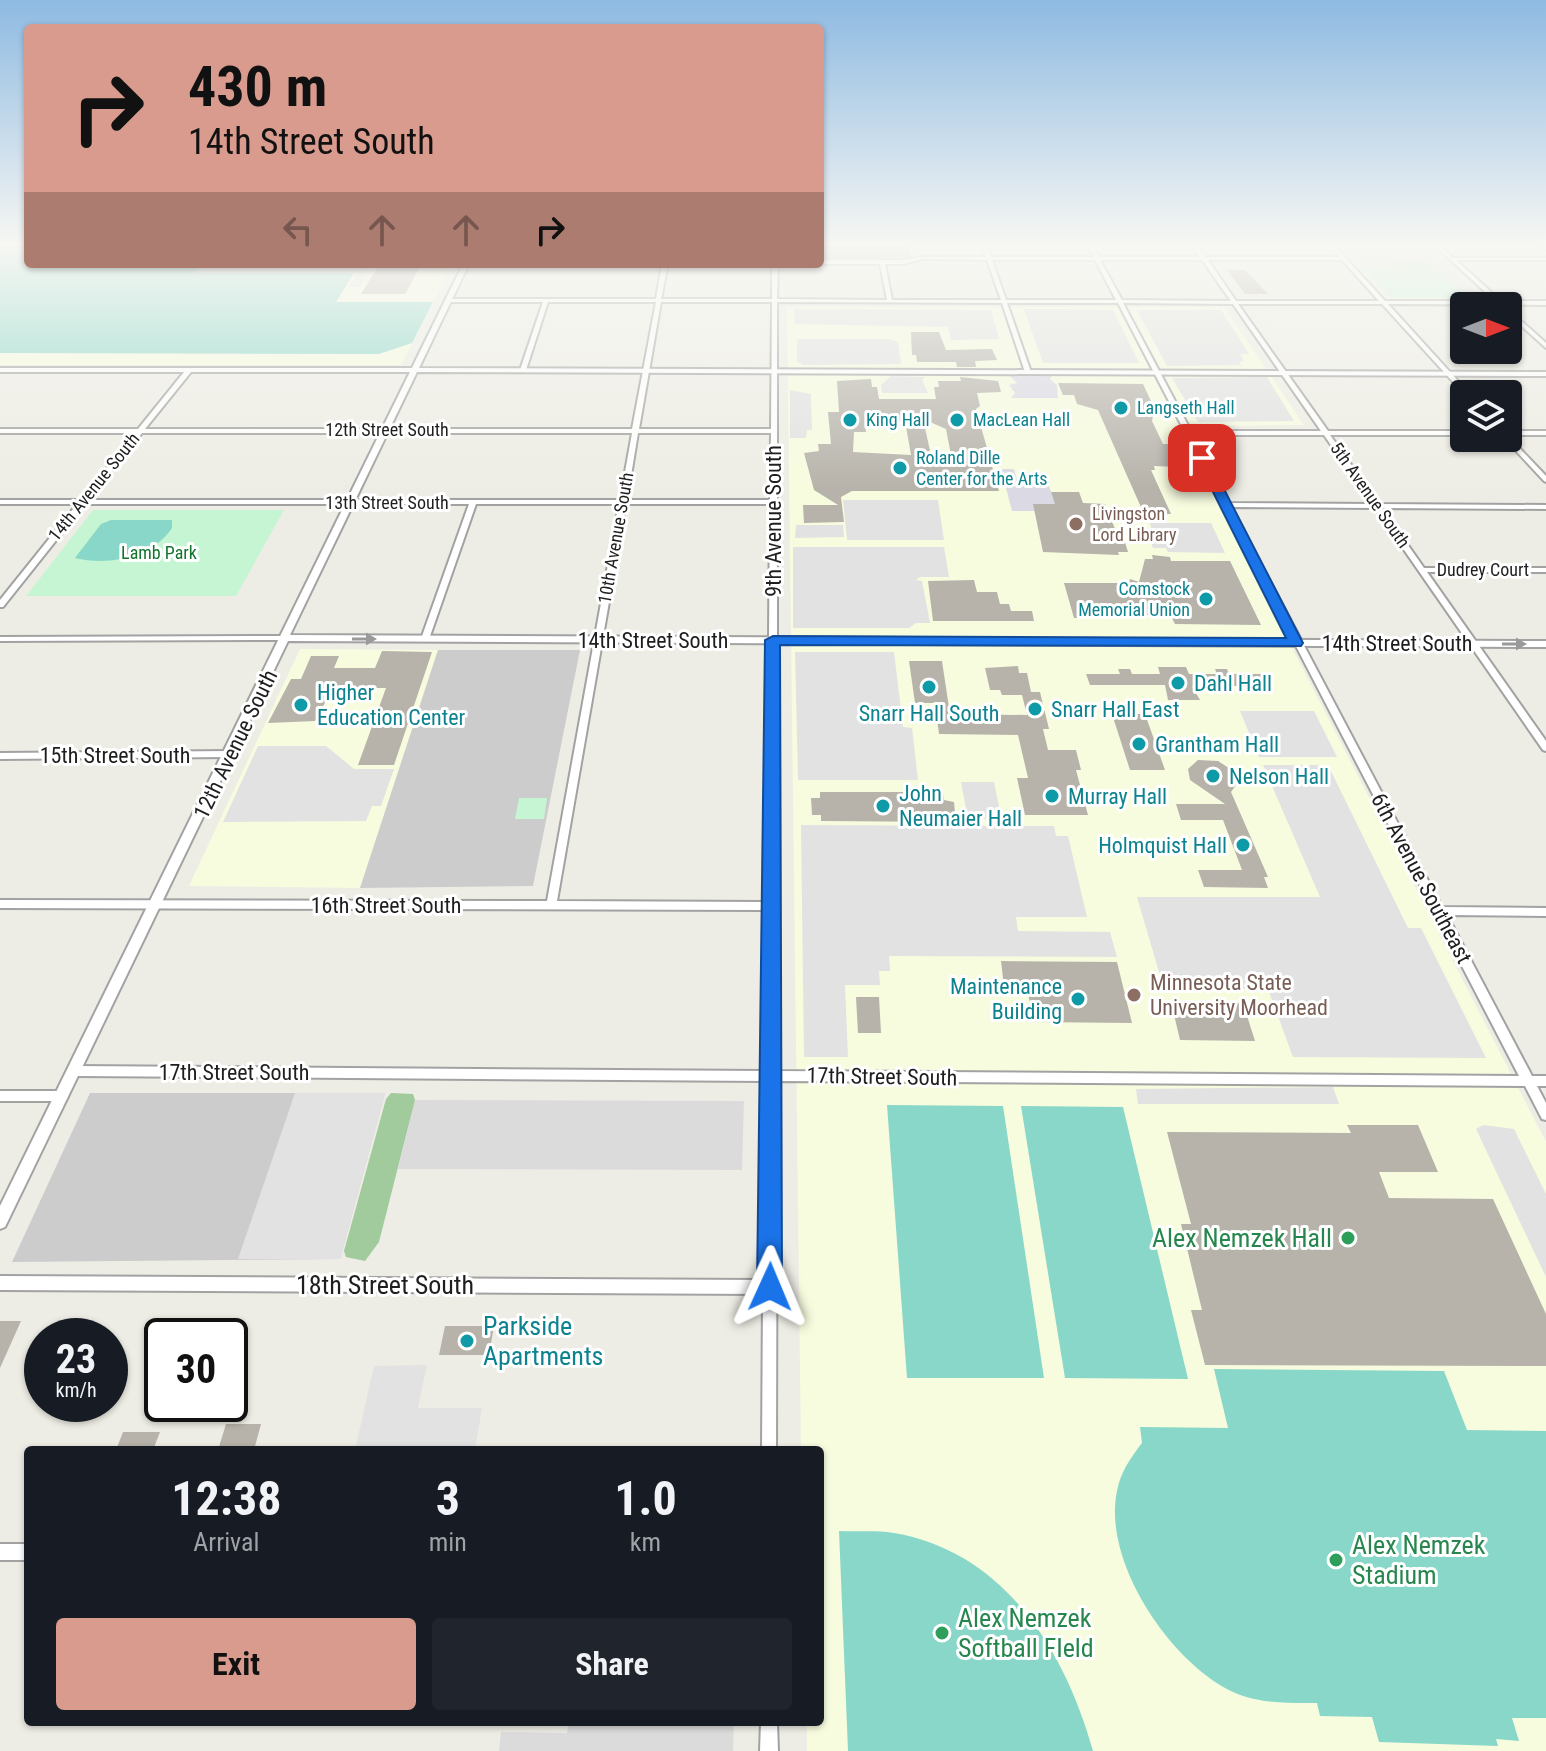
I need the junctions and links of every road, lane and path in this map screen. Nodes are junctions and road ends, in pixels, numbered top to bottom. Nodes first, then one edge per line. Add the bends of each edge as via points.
1 (437, 325) edge
2 (538, 325) edge
3 (654, 325) edge
4 (774, 325) edge
5 (1012, 325) edge
6 (1132, 325) edge
7 (1249, 325) edge
8 (1403, 325) edge
9 (1523, 325) edge
10 (1546, 346) edge
11 (0, 370) edge
12 (189, 370) junction
13 (417, 370) junction
14 (523, 370) junction
15 (646, 371) junction
16 (774, 371) junction
17 (1028, 372) junction
18 (1157, 373) junction
19 (1282, 373) junction
20 (1448, 373) junction
21 (1546, 374) edge
22 (1454, 380) edge
23 (635, 430) junction
24 (0, 431) edge
25 (139, 431) junction
26 (386, 431) junction
27 (774, 431) junction
28 (1189, 433) junction
29 (1326, 433) junction
30 (1450, 433) edge
31 (1546, 433) edge
32 (1522, 435) edge
33 (1522, 452) edge
34 (1546, 480) edge
35 (0, 502) edge
36 (82, 502) junction
37 (473, 502) junction
38 (621, 502) junction
39 (774, 502) junction
40 (351, 503) junction
41 (1225, 505) junction
42 (1377, 506) junction
43 (1546, 507) edge
44 (1421, 570) junction
45 (1546, 570) edge
46 (0, 605) edge
47 (286, 638) junction
48 (0, 639) edge
49 (425, 639) junction
50 (598, 639) junction
51 (773, 640) junction
52 (1296, 643) junction
53 (1472, 643) junction
54 (1546, 644) edge
55 (1546, 748) edge
56 (230, 754) junction
57 (0, 756) edge
58 (0, 904) edge
59 (155, 904) junction
60 (551, 906) junction
61 (771, 906) junction
62 (1439, 911) junction
63 (1546, 912) edge
64 (74, 1071) junction
65 (771, 1074) junction
66 (1528, 1081) junction
67 (1546, 1081) edge
68 (0, 1096) edge
69 (62, 1096) junction
70 (1546, 1115) edge
71 (0, 1222) edge
72 (0, 1283) edge
73 (770, 1287) junction
74 (769, 1446) edge
75 (0, 1552) edge
76 (24, 1552) edge
77 (769, 1726) edge
78 (769, 1751) edge

1 - 13 street, 12th Avenue South
2 - 14 street
3 - 15 street, 10th Avenue South
4 - 16 street, 9th Avenue South
5 - 17 street
6 - 18 street, 6th Avenue Southeast
7 - 19 street, 5th Avenue South
8 - 20 street
9 - 10 street
11 - 12 street
12 - 13 street
12 - 25 street, 14th Avenue South
13 - 14 street
13 - 26 street, 12th Avenue South
14 - 15 street
15 - 16 street
15 - 23 street, 10th Avenue South
16 - 17 street
16 - 27 street, 9th Avenue South
17 - 18 street
18 - 19 street
18 - 28 street, 6th Avenue Southeast
19 - 20 street
19 - 29 street, 5th Avenue South
20 - 21 street
20 - 22 street
23 - 26 street, 12th Street South
23 - 27 street, 12th Street South
23 - 38 street, 10th Avenue South
24 - 25 street, 12th Street South
25 - 26 street, 12th Street South
25 - 36 street, 14th Avenue South
26 - 40 street, 12th Avenue South
27 - 39 street, 9th Avenue South
28 - 29 street
28 - 41 street, 6th Avenue Southeast
29 - 30 street
29 - 42 street, 5th Avenue South
31 - 32 street
33 - 34 street
35 - 36 street, 13th Street South
36 - 40 street, 13th Street South
36 - 46 street, 14th Avenue South
37 - 38 street, 13th Street South
37 - 40 street, 13th Street South
37 - 49 street
38 - 39 street, 13th Street South
38 - 50 street, 10th Avenue South
39 - 51 street, 9th Avenue South
40 - 47 street, 12th Avenue South
41 - 42 street
41 - 52 street, 6th Avenue Southeast
42 - 43 street
42 - 44 street, 5th Avenue South
44 - 45 street, Dudrey Court
44 - 53 street, 5th Avenue South
47 - 48 street, 14th Street South
47 -> 49 street, 14th Street South
47 - 56 street, 12th Avenue South
49 - 50 street, 14th Street South
50 - 51 street, 14th Street South
50 - 60 street, 10th Avenue South
51 - 52 street, 14th Street South
51 - 61 street, 9th Avenue South
52 - 53 street, 14th Street South
52 - 62 street, 6th Avenue Southeast
53 -> 54 street, 14th Street South
53 - 55 street, 5th Avenue South
56 - 57 street, 15th Street South
56 - 59 street, 12th Avenue South
58 - 59 street, 16th Street South
59 - 60 street, 16th Street South
59 - 64 street, 12th Avenue South
60 - 61 street, 16th Street South
61 - 65 street, 9th Avenue South
62 - 63 street
62 - 66 street, 6th Avenue Southeast
64 - 65 street, 17th Street South
64 - 69 street, 12th Avenue South
65 - 66 street, 17th Street South
65 - 73 street, 9th Avenue South
66 - 67 street, 17th Street South
66 - 70 street, 6th Avenue Southeast
68 - 69 street
69 - 71 street, 12th Avenue South
72 - 73 street, 18th Street South
73 - 74 street, 9th Avenue South
75 - 76 street
77 - 78 street

